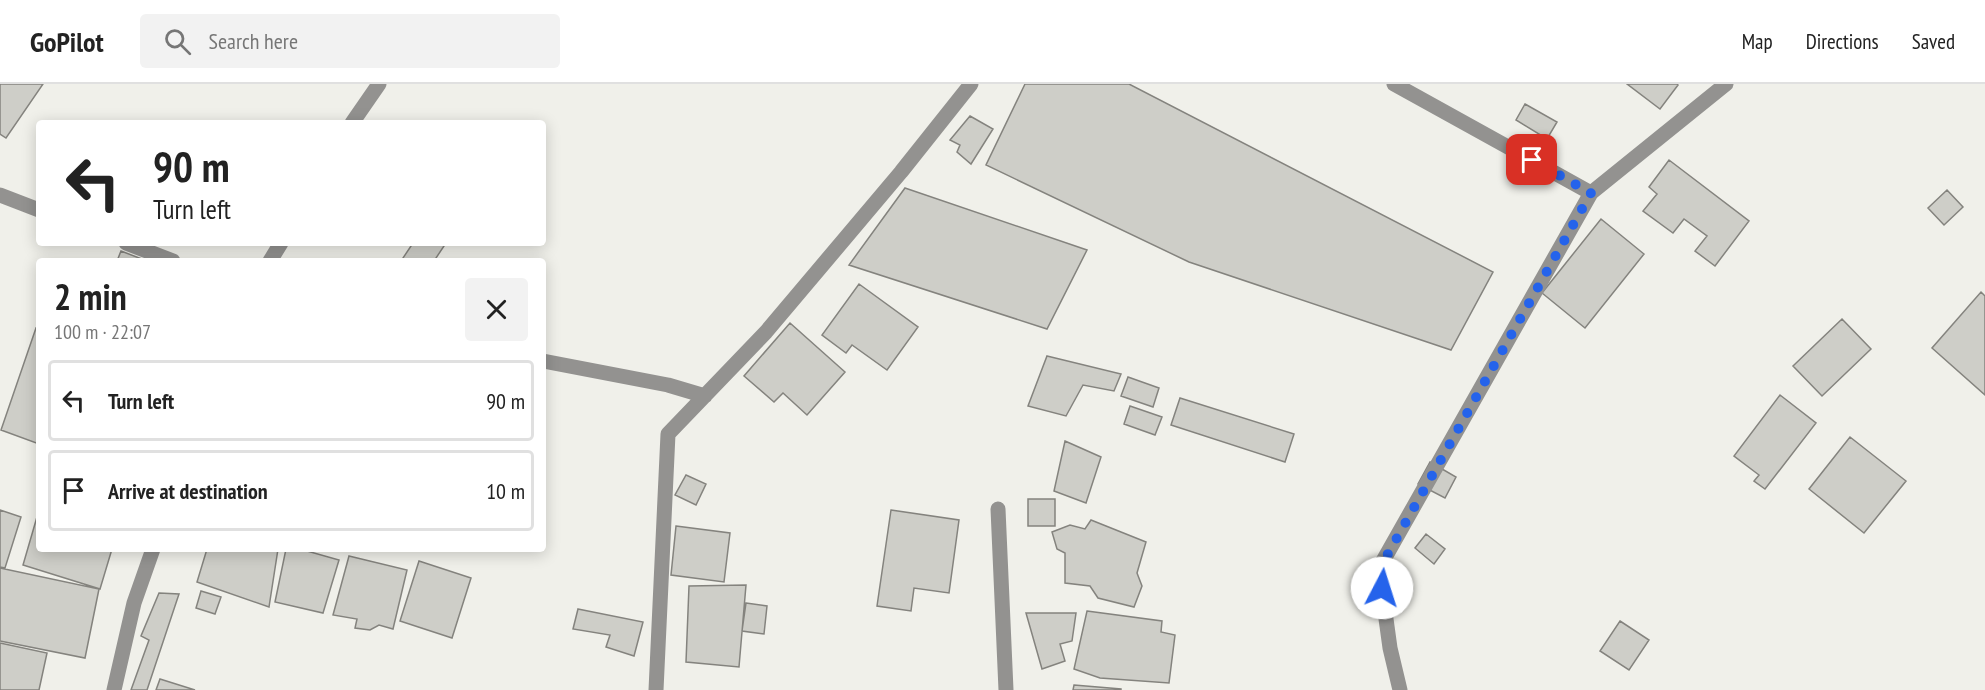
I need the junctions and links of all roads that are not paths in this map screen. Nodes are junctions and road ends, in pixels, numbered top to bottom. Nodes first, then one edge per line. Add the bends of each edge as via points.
1 (379, 84) edge
2 (971, 84) edge
3 (1394, 84) edge
4 (1726, 84) edge
5 (354, 120) edge
6 (1591, 193) junction
7 (0, 195) edge
8 (36, 209) edge
9 (134, 246) edge
10 (166, 258) edge
11 (546, 362) edge
12 (705, 396) junction
13 (998, 509) dead end
14 (152, 552) edge
15 (114, 690) edge
16 (657, 690) edge
17 (1006, 690) edge
18 (1400, 690) edge

1 - 5 street
2 - 12 street via 766,332
3 - 6 street
4 - 6 street
6 - 18 street via 1380,568 1390,648
7 - 8 street
9 - 10 street
11 - 12 street
12 - 16 street via 668,434
13 - 17 street
14 - 15 street via 134,603

